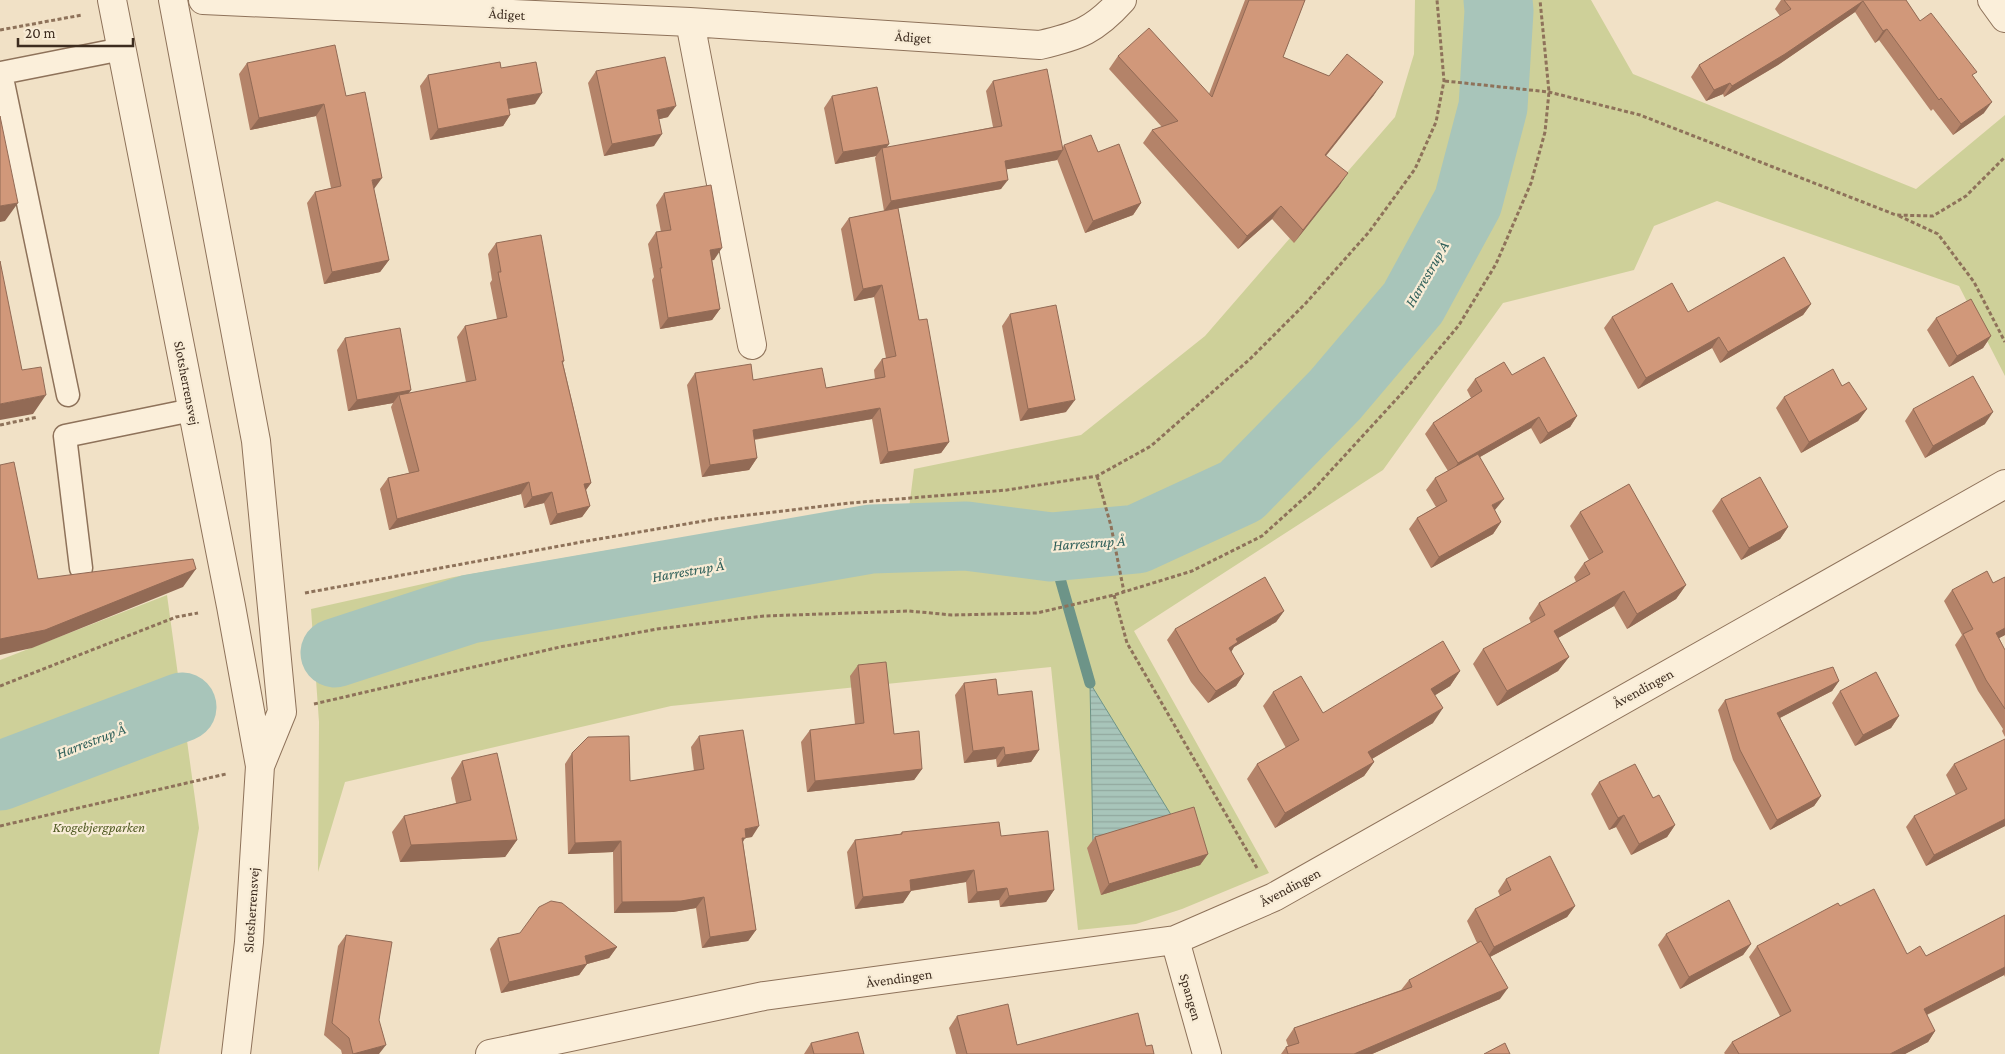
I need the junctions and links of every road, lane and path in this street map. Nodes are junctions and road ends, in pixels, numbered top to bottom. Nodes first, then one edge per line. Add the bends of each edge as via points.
1 (173, 0) edge
2 (203, 0) edge
3 (1122, 0) edge
4 (1437, 0) edge
5 (1540, 0) edge
6 (1992, 0) edge
7 (113, 4) edge
8 (2005, 18) edge
9 (690, 22) junction
10 (0, 30) edge
11 (122, 49) junction
12 (1444, 81) junction
13 (1549, 92) junction
14 (2005, 157) edge
15 (1896, 215) junction
16 (2005, 342) edge
17 (752, 346) dead end
18 (68, 395) dead end
19 (192, 410) junction
20 (1097, 476) junction
21 (2005, 484) edge
22 (82, 568) dead end
23 (1124, 592) junction
24 (1114, 595) junction
25 (272, 600) junction
26 (231, 606) junction
27 (0, 686) edge
28 (282, 712) junction
29 (260, 766) junction
30 (0, 826) edge
31 (1274, 897) junction
32 (1175, 940) junction
33 (236, 1054) edge
34 (490, 1054) edge
35 (1207, 1054) edge

1 - 25 street, Slotsherrensvej via 256,441
2 - 9 street, Ådiget
3 - 9 street, Ådiget via 1105,19 1074,37 1040,45
4 - 12 path
5 - 13 path
6 - 8 street
7 - 10 path
7 - 11 street, Slotsherrensvej
9 - 17 street
11 - 18 lane via 1,73
11 - 19 street, Slotsherrensvej
12 - 13 path
12 - 20 path via 1436,122 1415,170 1369,232 1306,303 1250,359 1151,446
13 - 15 path via 1640,115
13 - 23 path via 1545,132 1531,183 1496,264 1459,324 1404,391 1313,490 1262,536 1192,571
14 - 15 path via 1966,196 1933,216
15 - 16 path via 1938,234 1974,282
19 - 22 lane via 64,436
19 - 26 street, Slotsherrensvej
20 - 23 path
20 - 25 path via 1007,490 850,503 715,519
21 - 31 street, Åvendingen
23 - 24 path
24 - 28 path via 1037,613 952,615 909,611 764,616 657,629 560,647
24 - 31 path via 1127,643
25 - 28 street, Slotsherrensvej
26 - 27 path via 176,617
26 - 29 street, Slotsherrensvej
28 - 29 street, Slotsherrensvej
29 - 30 path
29 - 33 street, Slotsherrensvej via 249,942
31 - 32 street, Åvendingen
32 - 34 street, Åvendingen via 764,996
32 - 35 street, Spangen

